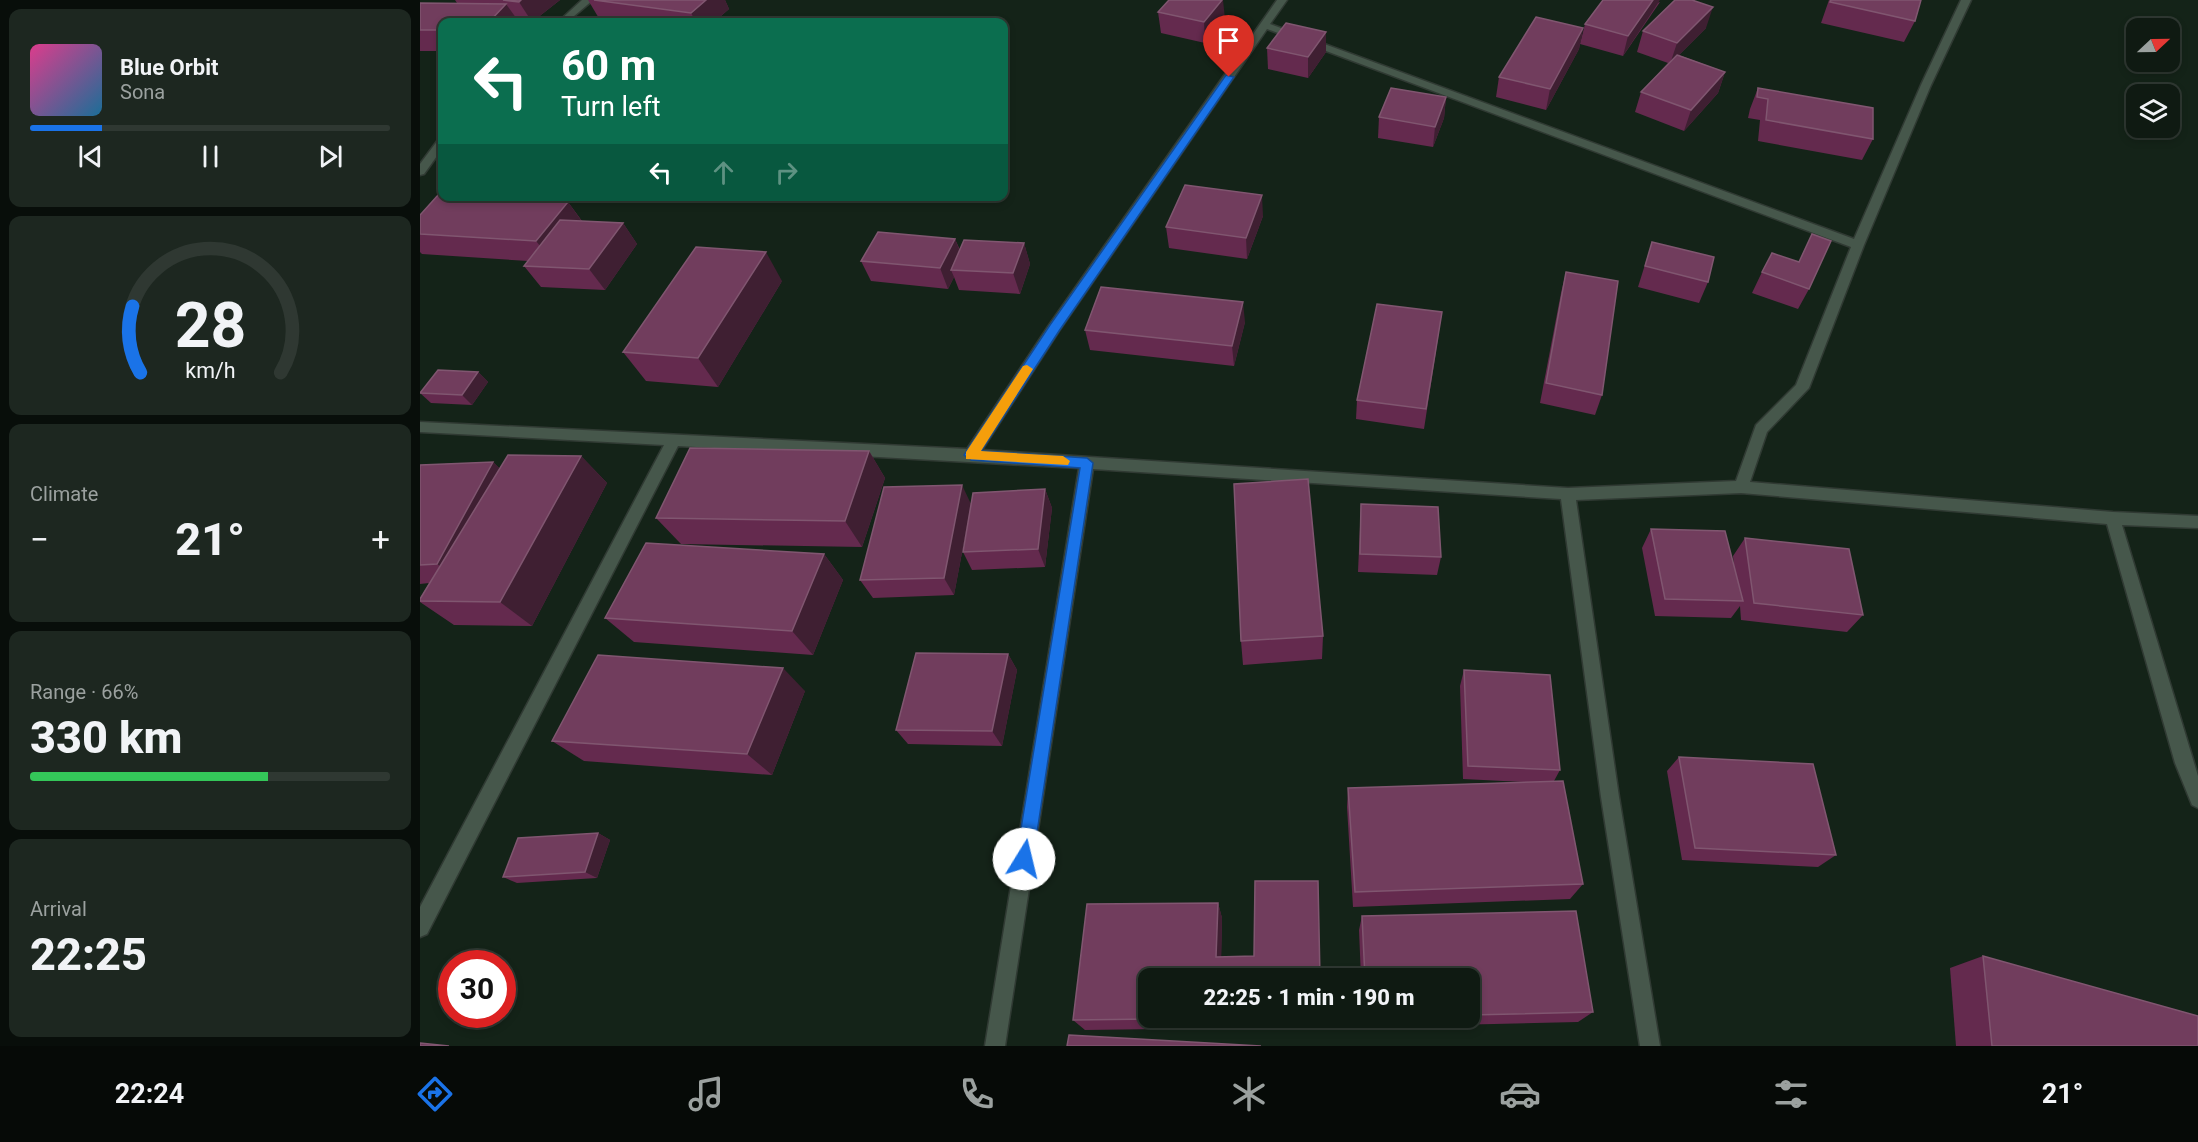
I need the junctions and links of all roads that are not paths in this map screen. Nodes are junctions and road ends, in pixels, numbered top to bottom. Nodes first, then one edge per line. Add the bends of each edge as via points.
1 (588, 0) edge
2 (1272, 0) edge
3 (1281, 0) edge
4 (1966, 0) edge
5 (567, 18) edge
6 (1264, 25) junction
7 (438, 147) edge
8 (420, 172) edge
9 (1858, 245) junction
10 (420, 427) edge
11 (674, 440) junction
12 (971, 455) junction
13 (1087, 463) junction
14 (1741, 487) junction
15 (1568, 494) junction
16 (2113, 518) junction
17 (2198, 522) edge
18 (2198, 799) edge
19 (420, 927) edge
20 (995, 1046) edge
21 (1650, 1046) edge

1 - 5 street
2 - 3 street
3 - 6 street
4 - 9 street
6 - 9 street
6 - 12 street
7 - 8 street
9 - 14 street via 1802,388 1761,429
10 - 11 street
11 - 12 street
11 - 19 street
12 - 13 street
13 - 15 street
13 - 20 street
14 - 15 street
14 - 16 street
15 - 21 street via 1610,798
16 - 17 street
16 - 18 street

